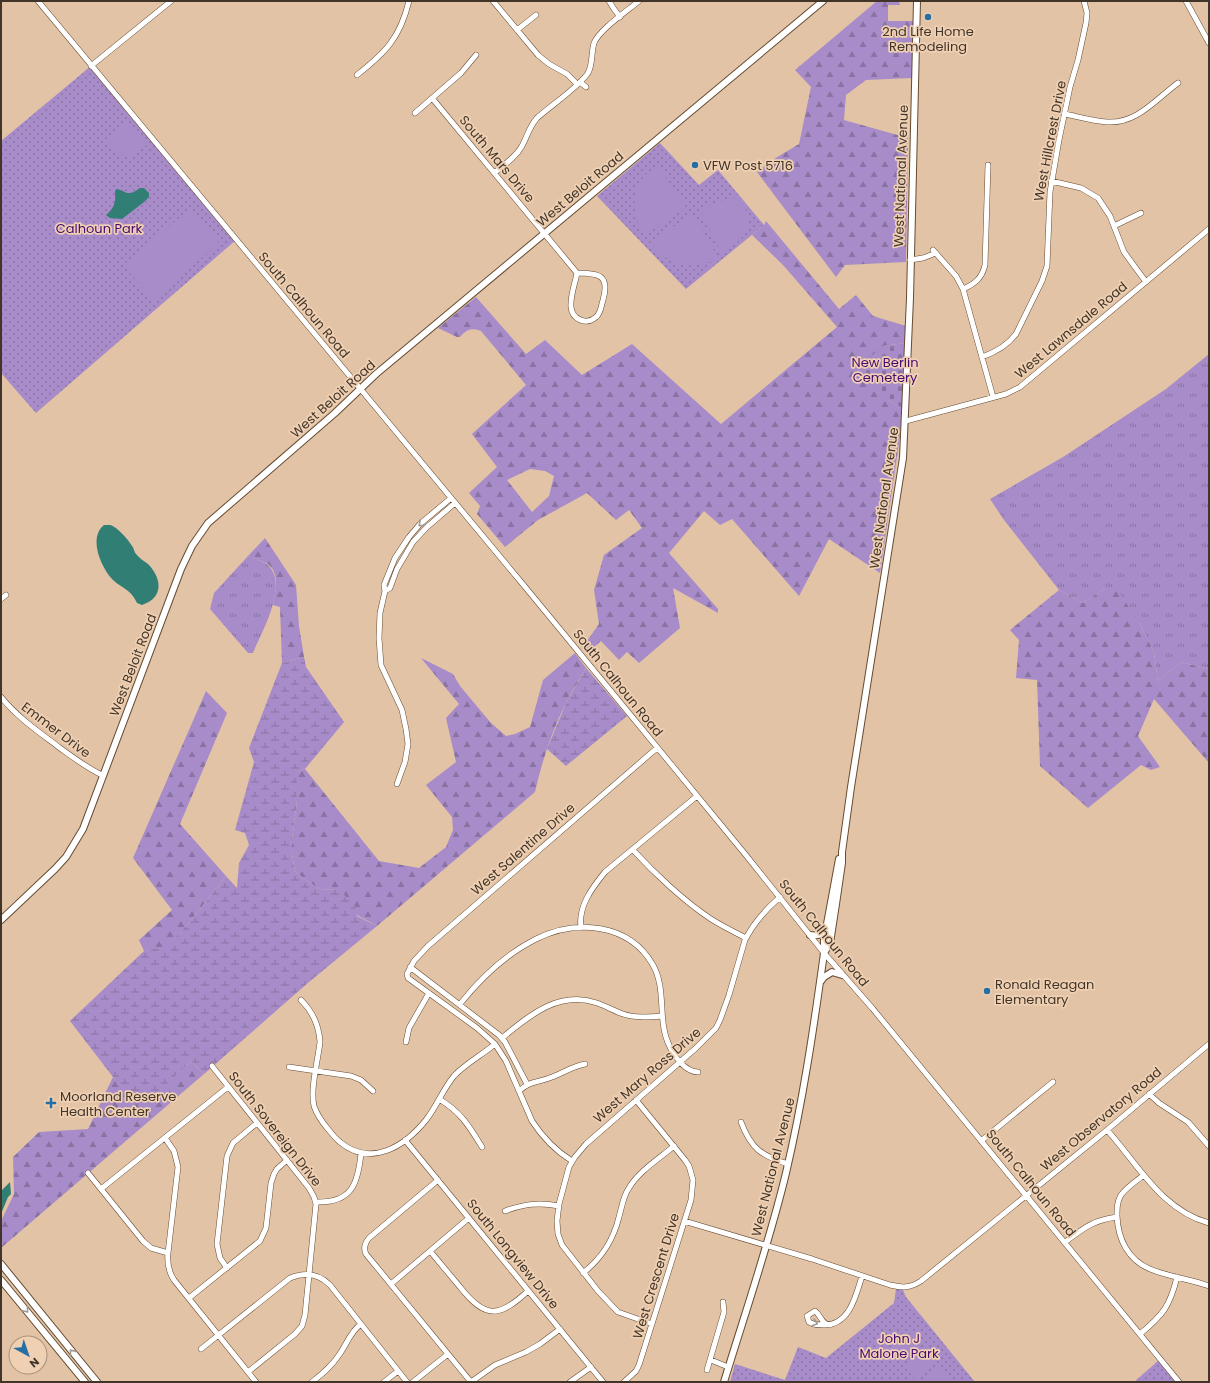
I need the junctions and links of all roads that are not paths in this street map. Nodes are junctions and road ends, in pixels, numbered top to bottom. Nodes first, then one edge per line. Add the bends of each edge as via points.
1 (38, 1) edge
2 (170, 1) edge
3 (409, 1) edge
4 (493, 1) edge
5 (609, 1) edge
6 (639, 1) edge
7 (823, 1) edge
8 (917, 1) edge
9 (1084, 1) edge
10 (1186, 1) edge
11 (536, 15) dead end
12 (620, 17) junction
13 (517, 30) junction
14 (1209, 43) edge
15 (476, 55) dead end
16 (92, 66) junction
17 (357, 75) dead end
18 (578, 83) junction
19 (1178, 83) dead end
20 (586, 86) dead end
21 (432, 98) junction
22 (415, 113) dead end
23 (1065, 114) junction
24 (988, 165) dead end
25 (494, 173) junction
26 (1051, 181) junction
27 (1141, 213) dead end
28 (1114, 226) junction
29 (1209, 229) edge
30 (545, 234) junction
31 (910, 260) junction
32 (577, 273) junction
33 (1146, 282) junction
34 (963, 289) junction
35 (982, 357) junction
36 (360, 390) junction
37 (993, 397) junction
38 (906, 421) junction
39 (450, 498) junction
40 (455, 503) junction
41 (409, 537) junction
42 (414, 541) junction
43 (393, 563) junction
44 (399, 566) junction
45 (385, 591) junction
46 (6, 595) dead end
47 (1, 599) edge
48 (1, 697) edge
49 (657, 748) junction
50 (102, 775) junction
51 (397, 784) dead end
52 (697, 796) junction
53 (633, 850) junction
54 (842, 852) junction
55 (780, 897) junction
56 (1, 920) edge
57 (827, 926) junction
58 (581, 928) junction
59 (810, 935) junction
60 (746, 938) junction
61 (824, 953) junction
62 (409, 969) junction
63 (842, 975) junction
64 (820, 982) junction
65 (429, 993) junction
66 (301, 1000) dead end
67 (460, 1004) junction
68 (662, 1016) junction
69 (502, 1038) junction
70 (406, 1042) dead end
71 (495, 1044) junction
72 (1209, 1044) edge
73 (680, 1062) junction
74 (585, 1064) dead end
75 (212, 1066) dead end
76 (289, 1067) dead end
77 (316, 1071) junction
78 (698, 1072) dead end
79 (1053, 1082) dead end
80 (527, 1084) junction
81 (228, 1087) junction
82 (373, 1091) dead end
83 (519, 1091) junction
84 (1149, 1094) junction
85 (439, 1099) junction
86 (636, 1100) junction
87 (741, 1122) dead end
88 (257, 1123) junction
89 (1107, 1130) junction
90 (165, 1138) junction
91 (405, 1140) junction
92 (981, 1141) junction
93 (674, 1146) junction
94 (1209, 1146) edge
95 (482, 1147) dead end
96 (361, 1153) junction
97 (287, 1160) junction
98 (572, 1161) junction
99 (788, 1164) junction
100 (88, 1172) dead end
101 (1144, 1175) junction
102 (438, 1180) junction
103 (101, 1189) junction
104 (1026, 1195) junction
105 (316, 1202) junction
106 (559, 1206) junction
107 (505, 1211) dead end
108 (1117, 1217) junction
109 (469, 1218) junction
110 (684, 1221) junction
111 (1209, 1223) edge
112 (1065, 1242) junction
113 (765, 1246) junction
114 (430, 1251) junction
115 (168, 1253) junction
116 (1, 1264) edge
117 (227, 1268) junction
118 (583, 1273) junction
119 (309, 1275) junction
120 (862, 1276) junction
121 (1177, 1277) junction
122 (1, 1280) edge
123 (391, 1284) junction
124 (1209, 1286) edge
125 (528, 1290) junction
126 (189, 1298) junction
127 (723, 1302) dead end
128 (361, 1324) junction
129 (652, 1324) junction
130 (830, 1324) dead end
131 (560, 1329) junction
132 (56, 1332) junction
133 (1140, 1334) junction
134 (218, 1335) junction
135 (49, 1338) junction
136 (201, 1350) dead end
137 (448, 1354) junction
138 (711, 1360) junction
139 (591, 1367) junction
140 (728, 1367) junction
141 (707, 1370) dead end
142 (398, 1371) junction
143 (248, 1372) junction
144 (85, 1382) edge
145 (97, 1382) edge
146 (256, 1382) edge
147 (312, 1382) edge
148 (384, 1382) edge
149 (407, 1382) edge
150 (413, 1382) edge
151 (471, 1382) edge
152 (570, 1382) edge
153 (603, 1382) edge
154 (624, 1382) edge
155 (724, 1382) edge
156 (1179, 1382) edge

1 - 16 street, South Calhoun Road
2 - 16 street
3 - 17 street via 396,37 380,56
4 - 13 street
5 - 12 street
6 - 12 street
7 - 30 main road, West Beloit Road
8 - 31 main road, West National Avenue
9 - 23 street, West Hillcrest Drive via 1086,23
10 - 14 street
11 - 13 street
12 - 18 street via 599,34 589,70
13 - 18 street via 544,60
15 - 21 street via 461,73
16 - 36 street, South Calhoun Road
18 - 20 street
18 - 25 street via 537,118 531,125 520,150
19 - 23 street via 1146,109 1125,120 1102,122
21 - 22 street
21 - 25 street, South Mars Drive
23 - 26 street, West Hillcrest Drive
24 - 34 street via 985,265 979,279
25 - 30 street, South Mars Drive
26 - 28 street via 1081,188 1093,194 1107,209
26 - 35 street, West Hillcrest Drive via 1048,259 1042,281 1014,337 1002,348
27 - 28 street
28 - 33 street via 1124,252
29 - 33 street, West Lawnsdale Road
30 - 32 street, South Mars Drive
30 - 36 main road, West Beloit Road
31 - 34 street via 923,258 935,251 956,276
31 - 38 main road, West National Avenue
32 - 32 street via 592,273 598,276 603,279 606,290 599,313 584,322 578,319 571,309
33 - 37 street, West Lawnsdale Road via 1027,382 1013,391
34 - 35 street
35 - 37 street
36 - 39 street, South Calhoun Road
36 - 50 main road, West Beloit Road via 215,516 197,537 181,569
37 - 38 street, West Lawnsdale Road
38 - 54 main road, West National Avenue via 903,463
39 - 40 street, South Calhoun Road
39 -> 41 street
40 - 42 street
40 - 49 street, South Calhoun Road
41 - 42 street
41 - 43 street
42 - 44 street
43 - 44 street
43 - 45 street via 384,586
44 - 45 street via 390,588
45 - 51 street via 380,613 381,665 402,710 408,744
46 - 47 street
48 - 50 street, Emmer Drive via 20,718
49 - 52 street, South Calhoun Road
49 - 62 street, West Salentine Drive via 428,946
50 - 56 main road, West Beloit Road via 83,829 66,857
52 - 53 street
52 - 55 street, South Calhoun Road
53 - 58 street via 605,872 590,892 584,902
53 - 60 street via 711,919
54 - 57 main road, West National Avenue
54 - 61 main road, West National Avenue via 830,943
55 - 59 street, South Calhoun Road
55 - 60 street, West Mary Ross Drive via 758,918
57 - 59 main road via 821,934
57 - 61 main road, West National Avenue
58 - 67 street via 552,933 520,948 487,974
58 - 68 street via 608,930 620,934 639,947 654,966 658,977
59 - 61 street, South Calhoun Road
60 - 73 street, West Mary Ross Drive via 720,1020 708,1036
61 - 63 street, South Calhoun Road
61 - 64 main road, West National Avenue
62 - 65 street via 408,978
62 - 67 street
63 - 64 main road via 830,973
63 - 92 street, South Calhoun Road
64 - 99 main road, West National Avenue
65 - 70 street via 409,1028
65 - 71 street
66 - 77 street via 314,1016 318,1028 320,1042
67 - 69 street
68 - 69 street via 632,1016 598,1003 572,999 546,1007
68 - 73 street via 669,1047
69 - 80 street
71 - 83 street via 506,1061
71 - 85 street via 455,1075
72 - 84 street, West Observatory Road
73 - 78 street via 689,1071
73 - 86 street, West Mary Ross Drive
74 - 80 street via 551,1078
75 - 81 street, South Sovereign Drive
76 - 77 street
77 - 82 street via 356,1077
77 - 96 street via 313,1100 319,1117 338,1141
79 - 92 street
80 - 83 street
81 - 88 street, South Sovereign Drive
81 - 90 street
83 - 98 street via 532,1121 545,1139
84 - 89 street, West Observatory Road
84 - 94 street via 1188,1122
85 - 91 street via 426,1120
85 - 95 street via 460,1114
86 - 93 street
86 - 98 street, West Mary Ross Drive via 586,1144
87 - 99 street via 748,1138 758,1151
88 - 97 street, South Sovereign Drive
88 - 117 street via 236,1140 227,1156 217,1244 220,1258
89 - 101 street
89 - 104 street, West Observatory Road
90 - 103 street
90 - 115 street via 174,1151 178,1167
91 - 96 street via 385,1152
91 - 102 street, South Longview Drive
92 - 104 street, South Calhoun Road
93 - 110 street, West Crescent Drive via 690,1170 693,1186
93 - 118 street via 629,1187 610,1243 595,1264
96 - 105 street via 357,1178 350,1190 335,1201
97 - 105 street, South Sovereign Drive via 309,1188
97 - 117 street via 272,1178 267,1224 263,1235
98 - 106 street, West Mary Ross Drive
99 - 113 main road, West National Avenue
100 - 103 street
101 - 108 street via 1121,1196
101 - 111 street via 1174,1206 1189,1216
102 - 109 street, South Longview Drive
102 - 123 street via 366,1241 366,1254
103 - 115 street via 147,1245 157,1251
104 - 112 street, South Calhoun Road
104 - 120 street, West Observatory Road via 916,1285 902,1288
105 - 119 street, South Sovereign Drive
106 - 107 street via 532,1204
106 - 118 street, West Mary Ross Drive via 557,1221 560,1240
108 - 112 street via 1099,1220
108 - 121 street via 1122,1242 1132,1257 1150,1269
109 - 114 street
109 - 125 street, South Longview Drive
110 - 113 street, West Observatory Road
110 - 129 street, West Crescent Drive
112 - 133 street, South Calhoun Road
113 - 120 street, West Observatory Road
113 - 140 main road, West National Avenue
114 - 123 street
114 - 125 street via 470,1300 482,1309 504,1309
115 - 126 street via 171,1275
116 - 132 main road
117 - 126 street
118 - 129 street, West Mary Ross Drive via 618,1312
119 - 128 street via 320,1277 328,1284
119 - 134 street via 290,1278
119 - 143 street, South Sovereign Drive via 302,1326
120 - 130 street via 851,1308 841,1319
121 - 124 street
121 - 133 street via 1165,1310
122 -> 135 main road
123 - 137 street
125 - 131 street, South Longview Drive
126 - 134 street
127 - 138 street via 724,1312
128 - 142 street
128 - 147 street via 349,1336 335,1361
129 - 154 street, West Crescent Drive via 639,1365
131 - 139 street, South Longview Drive
131 - 151 street via 540,1344 495,1365
132 - 135 main road
145 -> 132 main road
133 - 156 street, South Calhoun Road
134 - 136 street
134 - 143 street
135 - 144 main road
137 - 150 street
137 - 151 street
138 - 140 street
138 - 141 street
139 - 152 street
139 - 153 street, South Longview Drive
140 - 155 main road, West National Avenue
142 - 148 street
142 - 149 street
143 - 146 street

